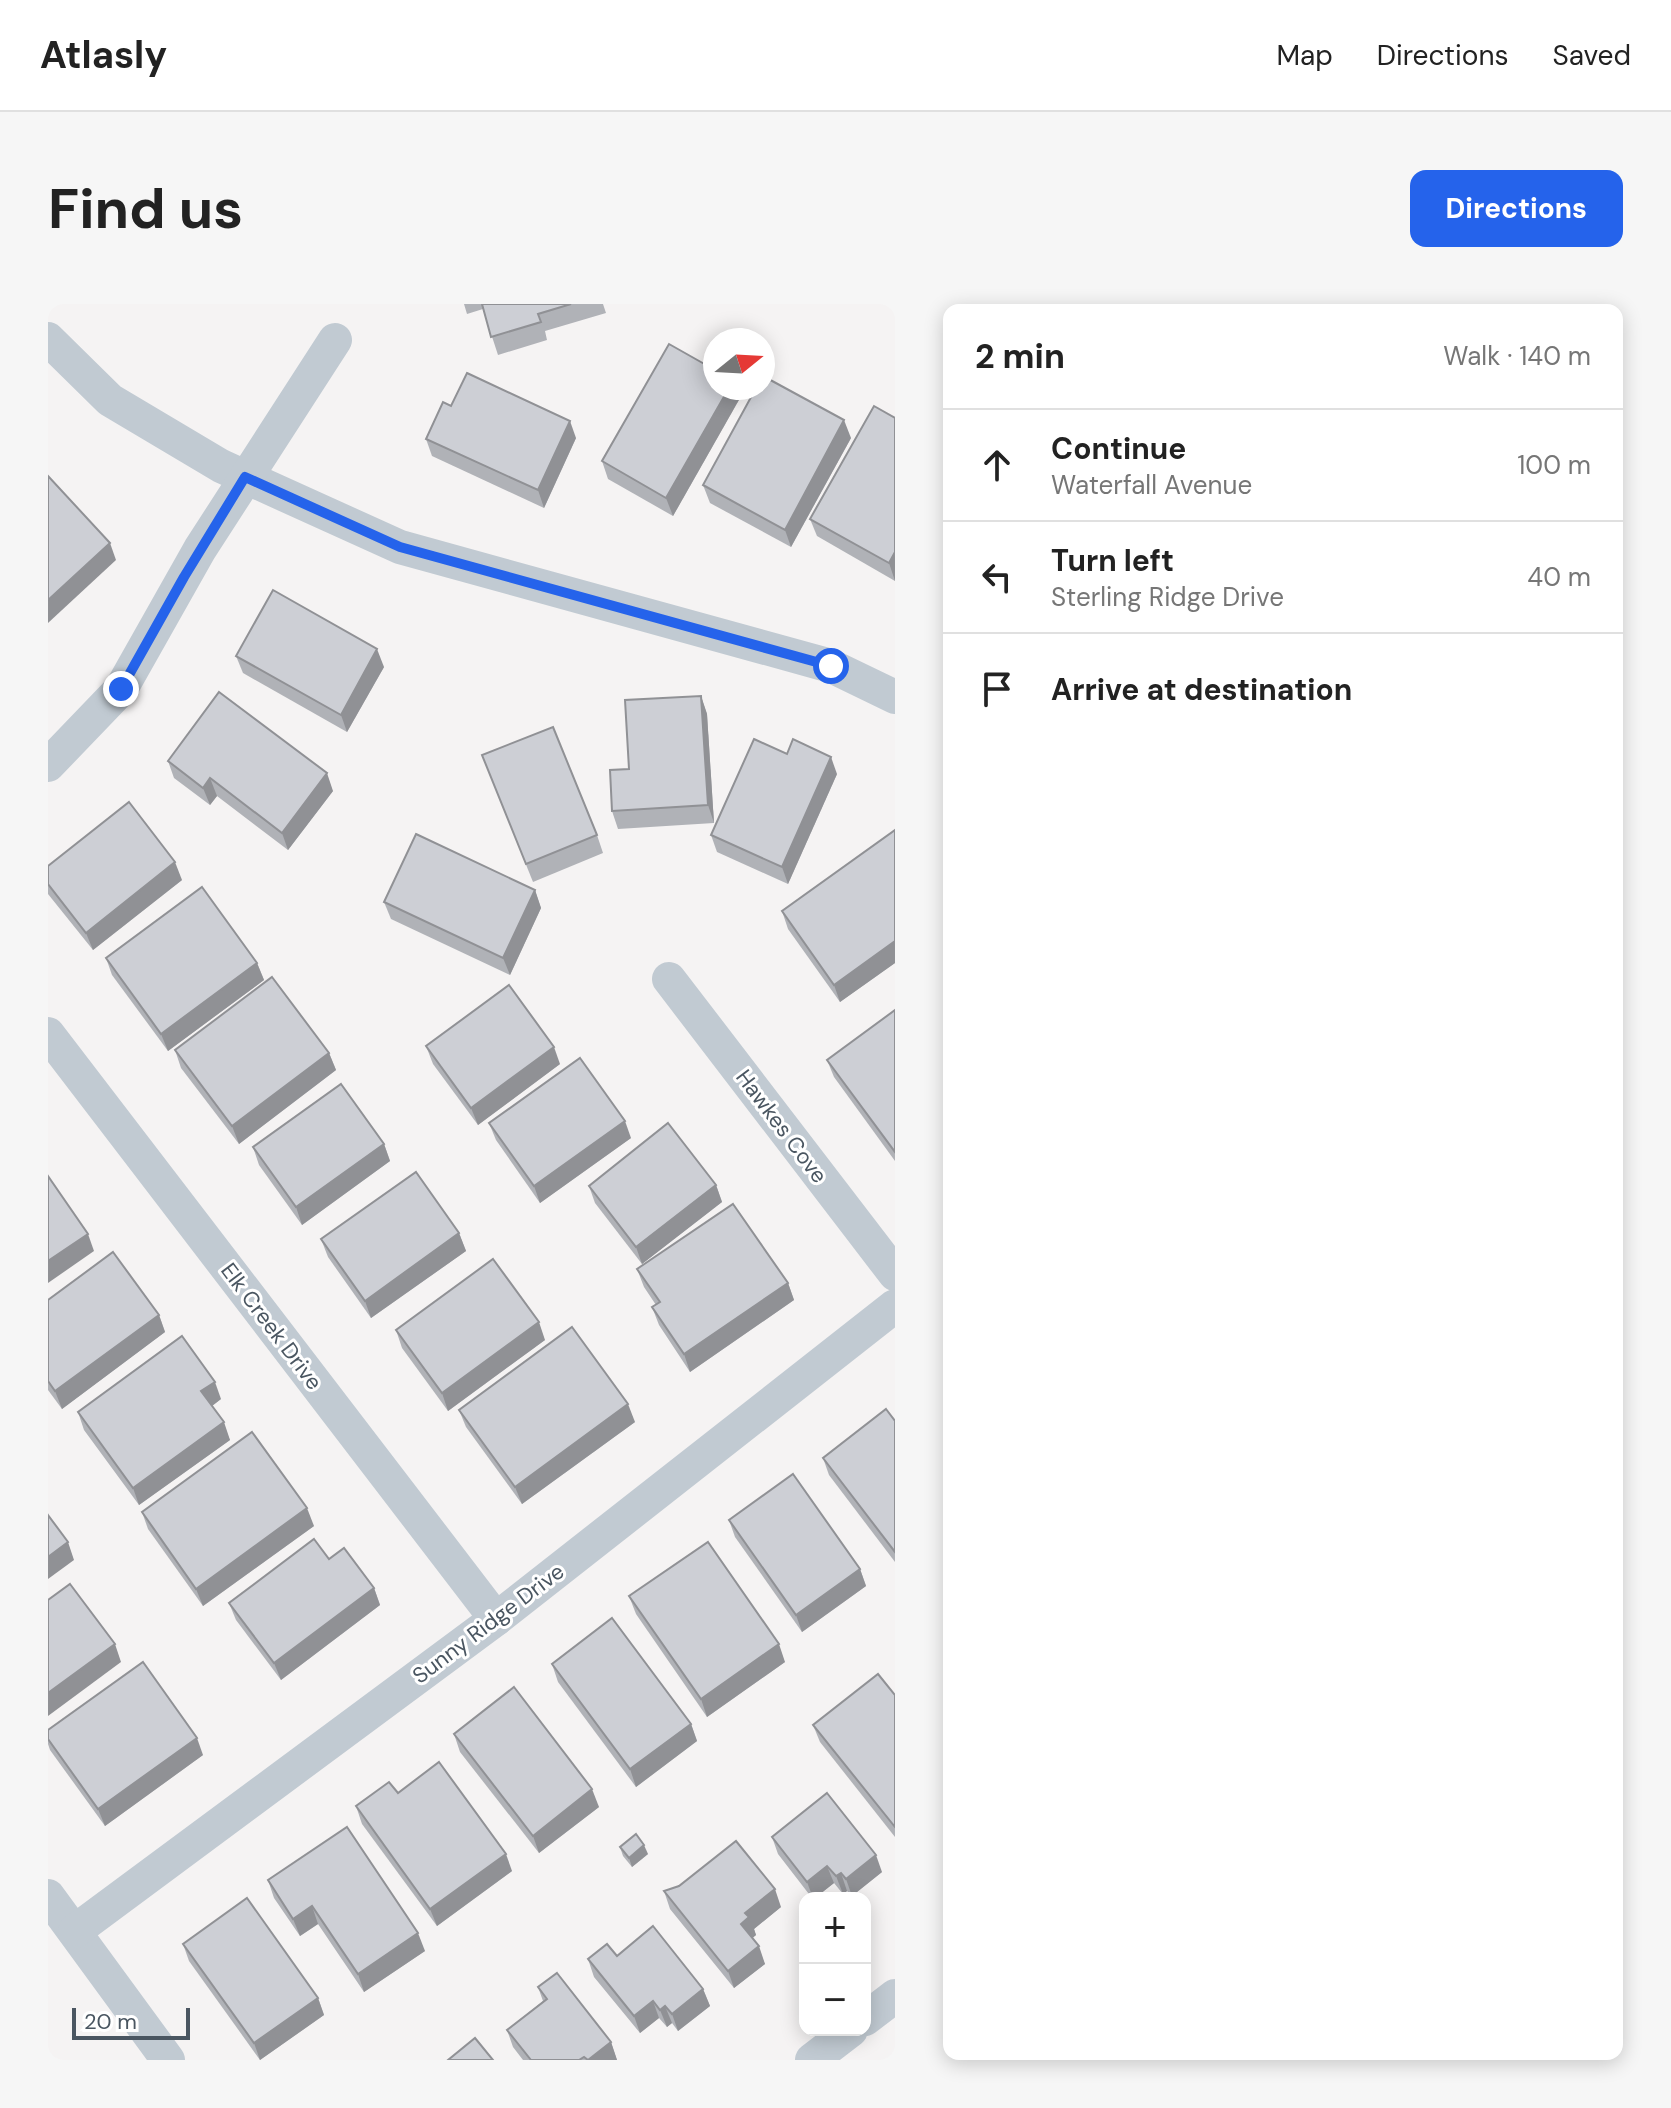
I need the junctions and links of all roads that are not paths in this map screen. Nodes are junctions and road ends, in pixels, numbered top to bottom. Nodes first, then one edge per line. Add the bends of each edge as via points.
1 (48, 339) edge
2 (335, 340) dead end
3 (245, 477) junction
4 (895, 697) edge
5 (48, 765) edge
6 (669, 979) dead end
7 (48, 1034) edge
8 (895, 1274) edge
9 (895, 1306) edge
10 (496, 1619) junction
11 (48, 1896) edge
12 (75, 1931) junction
13 (895, 1996) edge
14 (871, 2014) edge
15 (843, 2036) edge
16 (168, 2060) edge
17 (812, 2060) edge

1 - 3 street via 110,400
2 - 3 street
3 - 4 street via 400,547 831,666
3 - 5 street via 121,689
6 - 8 street, Hawkes Cove
7 - 10 street, Elk Creek Drive
9 - 10 street, Sunny Ridge Drive
10 - 12 street, Sunny Ridge Drive
11 - 12 street
12 - 16 street
13 - 14 street
15 - 17 street

